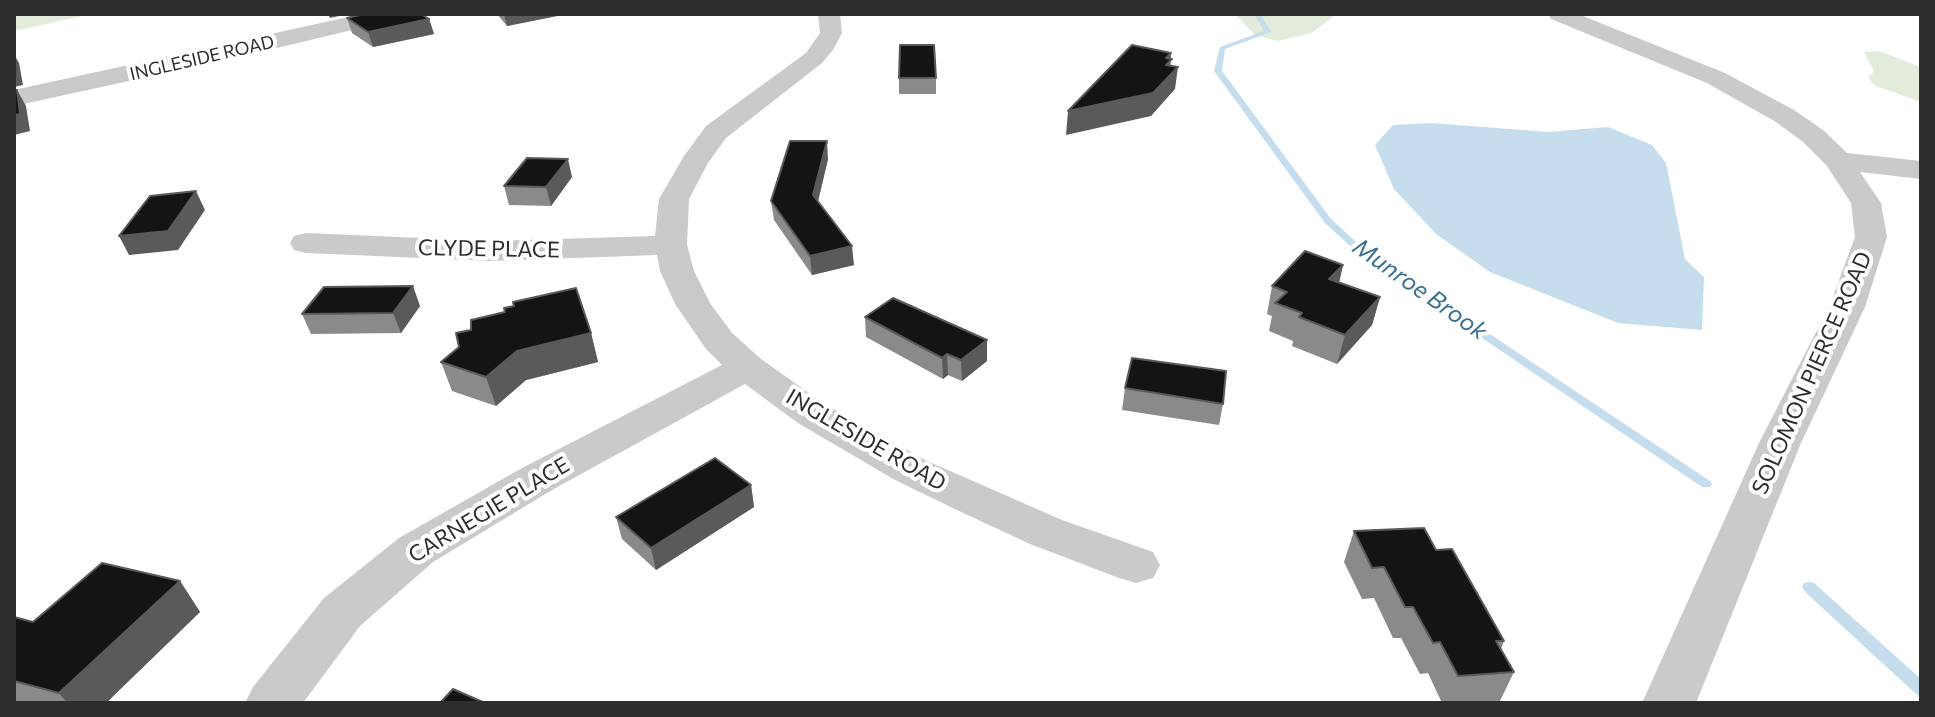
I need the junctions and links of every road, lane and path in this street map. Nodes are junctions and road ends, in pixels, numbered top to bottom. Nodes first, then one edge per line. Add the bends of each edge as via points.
1 (390, 14) edge
2 (829, 14) edge
3 (1559, 14) edge
4 (14, 98) edge
5 (1838, 161) junction
6 (1921, 170) edge
7 (306, 243) dead end
8 (671, 245) junction
9 (747, 367) junction
10 (1136, 565) dead end
11 (272, 703) edge
12 (1669, 703) edge

1 - 4 street, INGLESIDE ROAD
2 - 8 street, INGLESIDE ROAD via 831,33 820,52 716,132 694,162 674,199
3 - 5 street, SOLOMON PIERCE ROAD via 1749,95 1813,136
5 - 6 street
5 - 12 street, SOLOMON PIERCE ROAD via 1866,203 1871,237 1847,307 1780,443
7 - 8 street, CLYDE PLACE via 491,251
8 - 9 street, INGLESIDE ROAD via 693,304 719,341
9 - 10 street, INGLESIDE ROAD via 812,414 910,470 1046,532
9 - 11 street, CARNEGIE PLACE via 416,550 342,612

